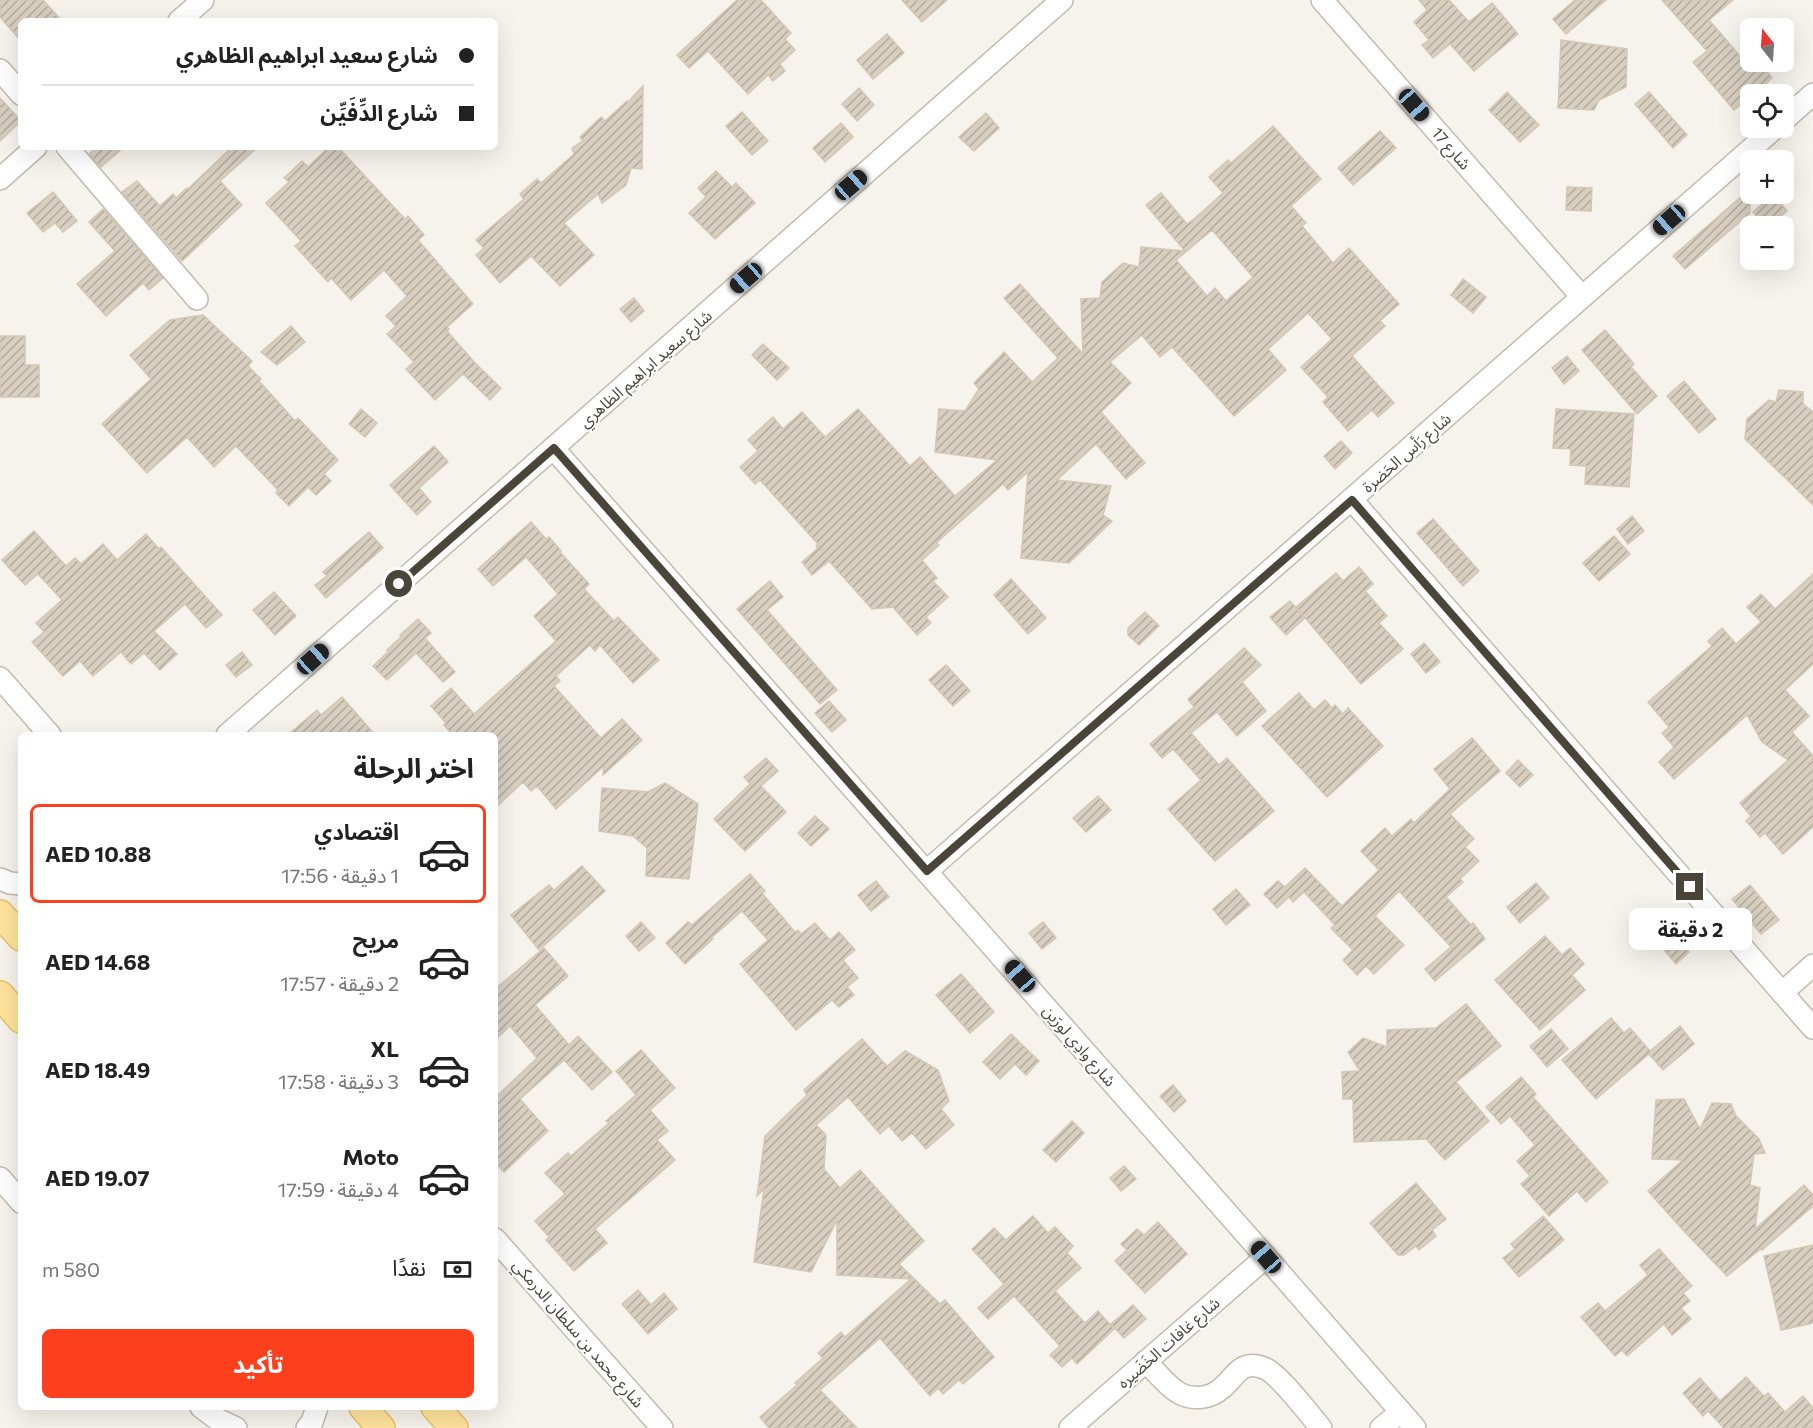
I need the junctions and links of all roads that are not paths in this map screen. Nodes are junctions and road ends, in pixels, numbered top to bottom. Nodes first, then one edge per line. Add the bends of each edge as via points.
1 (203, 0) edge
2 (1062, 0) edge
3 (1322, 0) edge
4 (182, 18) edge
5 (0, 70) edge
6 (18, 91) edge
7 (1813, 94) edge
8 (1794, 111) edge
9 (1764, 138) edge
10 (33, 150) edge
11 (70, 150) edge
12 (0, 179) edge
13 (1582, 297) junction
14 (197, 299) dead end
15 (554, 448) junction
16 (1352, 500) junction
17 (0, 678) edge
18 (47, 732) edge
19 (230, 732) edge
20 (927, 871) junction
21 (0, 879) edge
22 (18, 884) edge
23 (0, 914) edge
24 (18, 935) edge
25 (1813, 965) edge
26 (1782, 993) junction
27 (0, 995) edge
28 (18, 1016) edge
29 (1813, 1028) edge
30 (0, 1178) edge
31 (18, 1199) edge
32 (498, 1242) edge
33 (1266, 1257) junction
34 (1146, 1362) junction
35 (316, 1410) edge
36 (366, 1410) edge
37 (438, 1410) edge
38 (1401, 1412) junction
39 (206, 1415) edge
40 (236, 1428) edge
41 (307, 1428) edge
42 (381, 1428) edge
43 (454, 1428) edge
44 (662, 1428) edge
45 (1070, 1428) edge
46 (1321, 1428) edge
47 (1381, 1428) edge
48 (1415, 1428) edge

1 - 4 street
2 - 15 street, شارع سعيد ابراهيم الظاهري
3 - 13 street, شارع 17
5 - 6 street
7 - 8 street
9 - 13 street, شارع رَأس الحَضرة
10 - 12 street
11 - 14 street
13 - 16 street, شارع رَأس الحَضرة
15 - 19 street, شارع سعيد ابراهيم الظاهري
15 - 20 street, شارع وادِي لورَين
16 - 20 street, شارع رَأس الحَضرة
16 - 26 street
17 - 18 street
20 - 33 street, شارع وادِي لورَين
21 - 22 street
23 - 24 main road
25 - 26 street
26 - 29 street
27 - 28 main road
30 - 31 street
32 - 44 street, شارع محمد بن سلطان الدرمكي
33 - 34 street, شارع غافات الخَضَيره
33 - 38 street, شارع وادِي لورَين
34 - 45 street, شارع غافات الخَضَيره
34 - 46 street via 1179,1393 1196,1398 1220,1390 1241,1369 1264,1368 1276,1375
35 - 41 street
36 - 42 main road
37 - 43 main road
38 - 47 street
38 - 48 street, شارع وادِي لورَين
39 - 40 street

